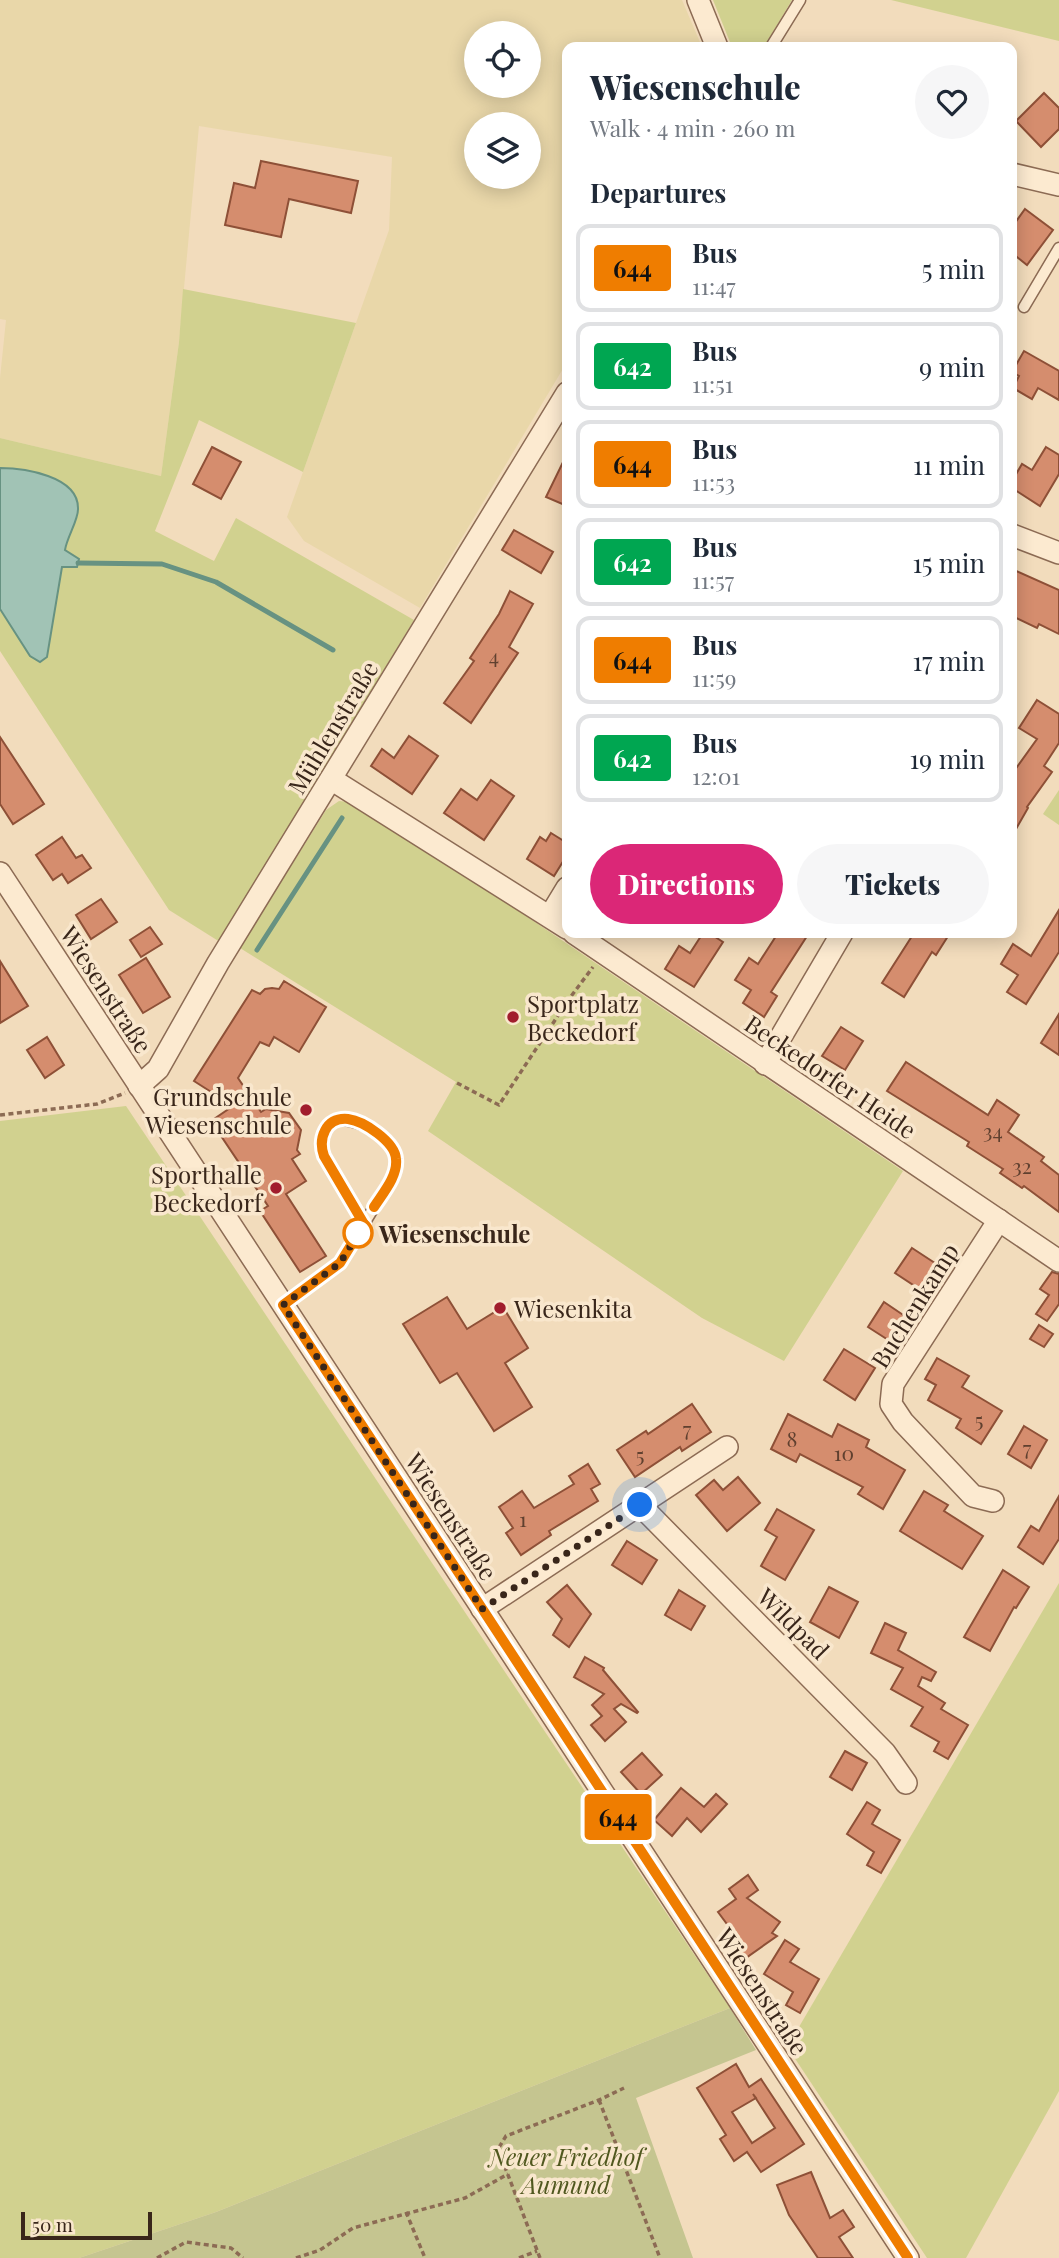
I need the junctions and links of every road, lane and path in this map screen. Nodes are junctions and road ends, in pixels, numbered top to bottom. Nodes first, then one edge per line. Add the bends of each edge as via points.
1 (698, 0) edge
2 (800, 0) edge
3 (715, 42) edge
4 (774, 42) edge
5 (1017, 175) edge
6 (1059, 186) edge
7 (1059, 248) edge
8 (1024, 307) dead end
9 (562, 401) edge
10 (1017, 537) edge
11 (1059, 553) edge
12 (331, 779) junction
13 (0, 873) edge
14 (559, 922) edge
15 (581, 938) edge
16 (839, 938) edge
17 (603, 954) junction
18 (765, 1063) junction
19 (457, 1083) dead end
20 (139, 1086) junction
21 (0, 1115) edge
22 (999, 1220) junction
23 (364, 1224) junction
24 (1059, 1261) edge
25 (283, 1305) junction
26 (727, 1447) dead end
27 (993, 1501) dead end
28 (640, 1505) junction
29 (482, 1609) junction
30 (905, 1783) dead end
31 (624, 2088) dead end
32 (599, 2100) junction
33 (508, 2174) junction
34 (407, 2212) junction
35 (537, 2252) junction
36 (158, 2258) edge
37 (243, 2258) edge
38 (296, 2258) edge
39 (425, 2258) edge
40 (519, 2258) edge
41 (540, 2258) edge
42 (660, 2258) edge
43 (908, 2258) edge

1 - 3 street
2 - 4 lane
5 - 6 street
7 - 8 lane
9 - 12 street, Mühlenstraße
10 - 11 street
12 - 14 street
12 - 20 street, Mühlenstraße via 158,1069
13 - 20 street, Wiesenstraße
15 - 17 street, Beckedorfer Heide
16 - 18 street
17 - 18 street, Beckedorfer Heide
17 - 19 path via 499,1105
18 - 22 street, Beckedorfer Heide
20 - 21 path via 97,1104
20 - 25 street, Wiesenstraße
22 - 24 street, Beckedorfer Heide
22 - 27 street, Buchenkamp via 893,1384 891,1404 973,1496
23 - 23 lane via 395,1173 396,1157 381,1136 348,1119 337,1120 323,1133 320,1144
23 - 25 lane via 340,1263
25 - 29 street, Wiesenstraße
26 - 28 street
28 - 29 street
28 - 30 street, Wildpad via 884,1753
29 - 43 street, Wiesenstraße
31 - 32 path
32 - 33 path via 506,2136 498,2149
32 - 42 path
33 - 34 path via 465,2197
33 - 35 path
34 - 38 path via 353,2228 320,2250
34 - 39 path
35 - 40 path
35 - 41 path
36 - 37 path via 186,2242 232,2248

